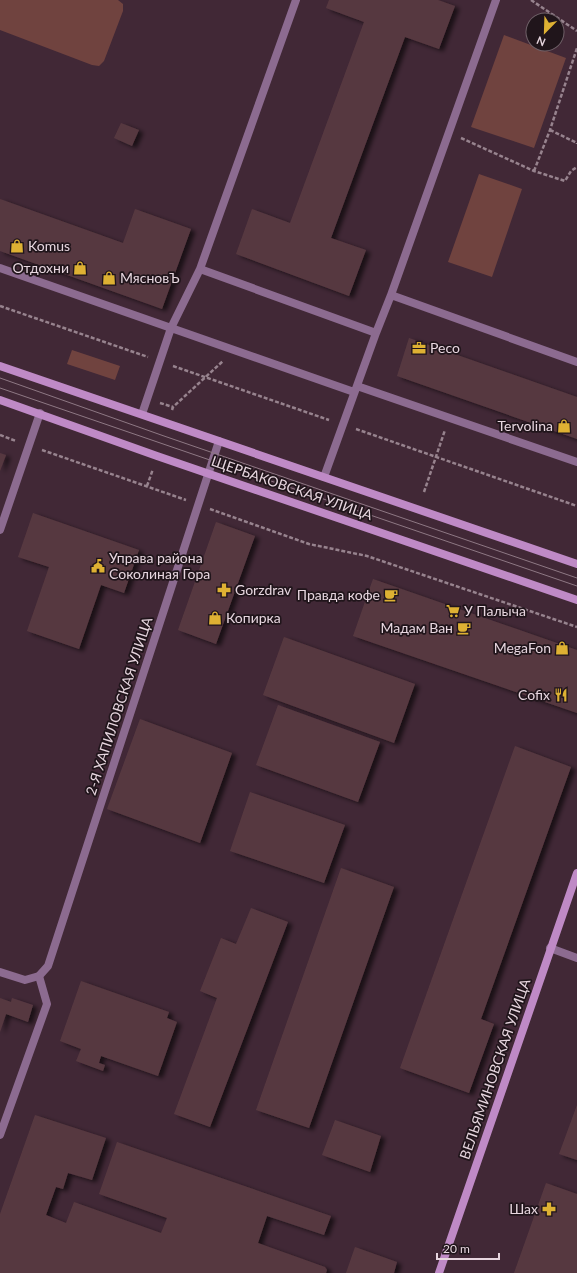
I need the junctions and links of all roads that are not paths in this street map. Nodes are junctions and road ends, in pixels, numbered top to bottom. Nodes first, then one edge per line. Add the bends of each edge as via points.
1 (296, 0) edge
2 (496, 0) edge
3 (0, 268) edge
4 (200, 269) junction
5 (391, 295) junction
6 (171, 328) junction
7 (376, 333) junction
8 (577, 362) edge
9 (0, 366) edge
10 (355, 389) junction
11 (0, 400) edge
12 (40, 413) junction
13 (142, 414) junction
14 (219, 441) junction
15 (577, 462) edge
16 (208, 473) junction
17 (324, 477) junction
18 (0, 530) edge
19 (577, 564) edge
20 (577, 600) edge
21 (577, 873) edge
22 (550, 948) junction
23 (577, 958) edge
24 (0, 972) edge
25 (39, 976) junction
26 (0, 1134) edge
27 (439, 1273) edge

1 - 4 street
2 - 5 street
3 - 6 street
4 - 6 street
4 - 7 street
5 - 7 street
5 - 8 street
6 - 10 street
6 - 13 street
7 - 10 street
9 - 13 main road, ЩЕРБАКОВСКАЯ УЛИЦА
10 - 15 street
10 - 17 street
11 - 12 main road, ЩЕРБАКОВСКАЯ УЛИЦА
12 - 16 main road, ЩЕРБАКОВСКАЯ УЛИЦА
12 - 18 street
13 - 14 main road, ЩЕРБАКОВСКАЯ УЛИЦА
14 - 16 street, 2-Я ХАПИЛОВСКАЯ УЛИЦА
14 - 17 main road, ЩЕРБАКОВСКАЯ УЛИЦА
16 - 20 main road, ЩЕРБАКОВСКАЯ УЛИЦА
16 - 25 street, 2-Я ХАПИЛОВСКАЯ УЛИЦА via 48,966
17 - 19 main road, ЩЕРБАКОВСКАЯ УЛИЦА
21 - 22 main road, ВЕЛЬЯМИНОВСКАЯ УЛИЦА
22 - 23 street
22 - 27 main road, ВЕЛЬЯМИНОВСКАЯ УЛИЦА
24 - 25 street via 25,980
25 - 26 street via 48,1004

